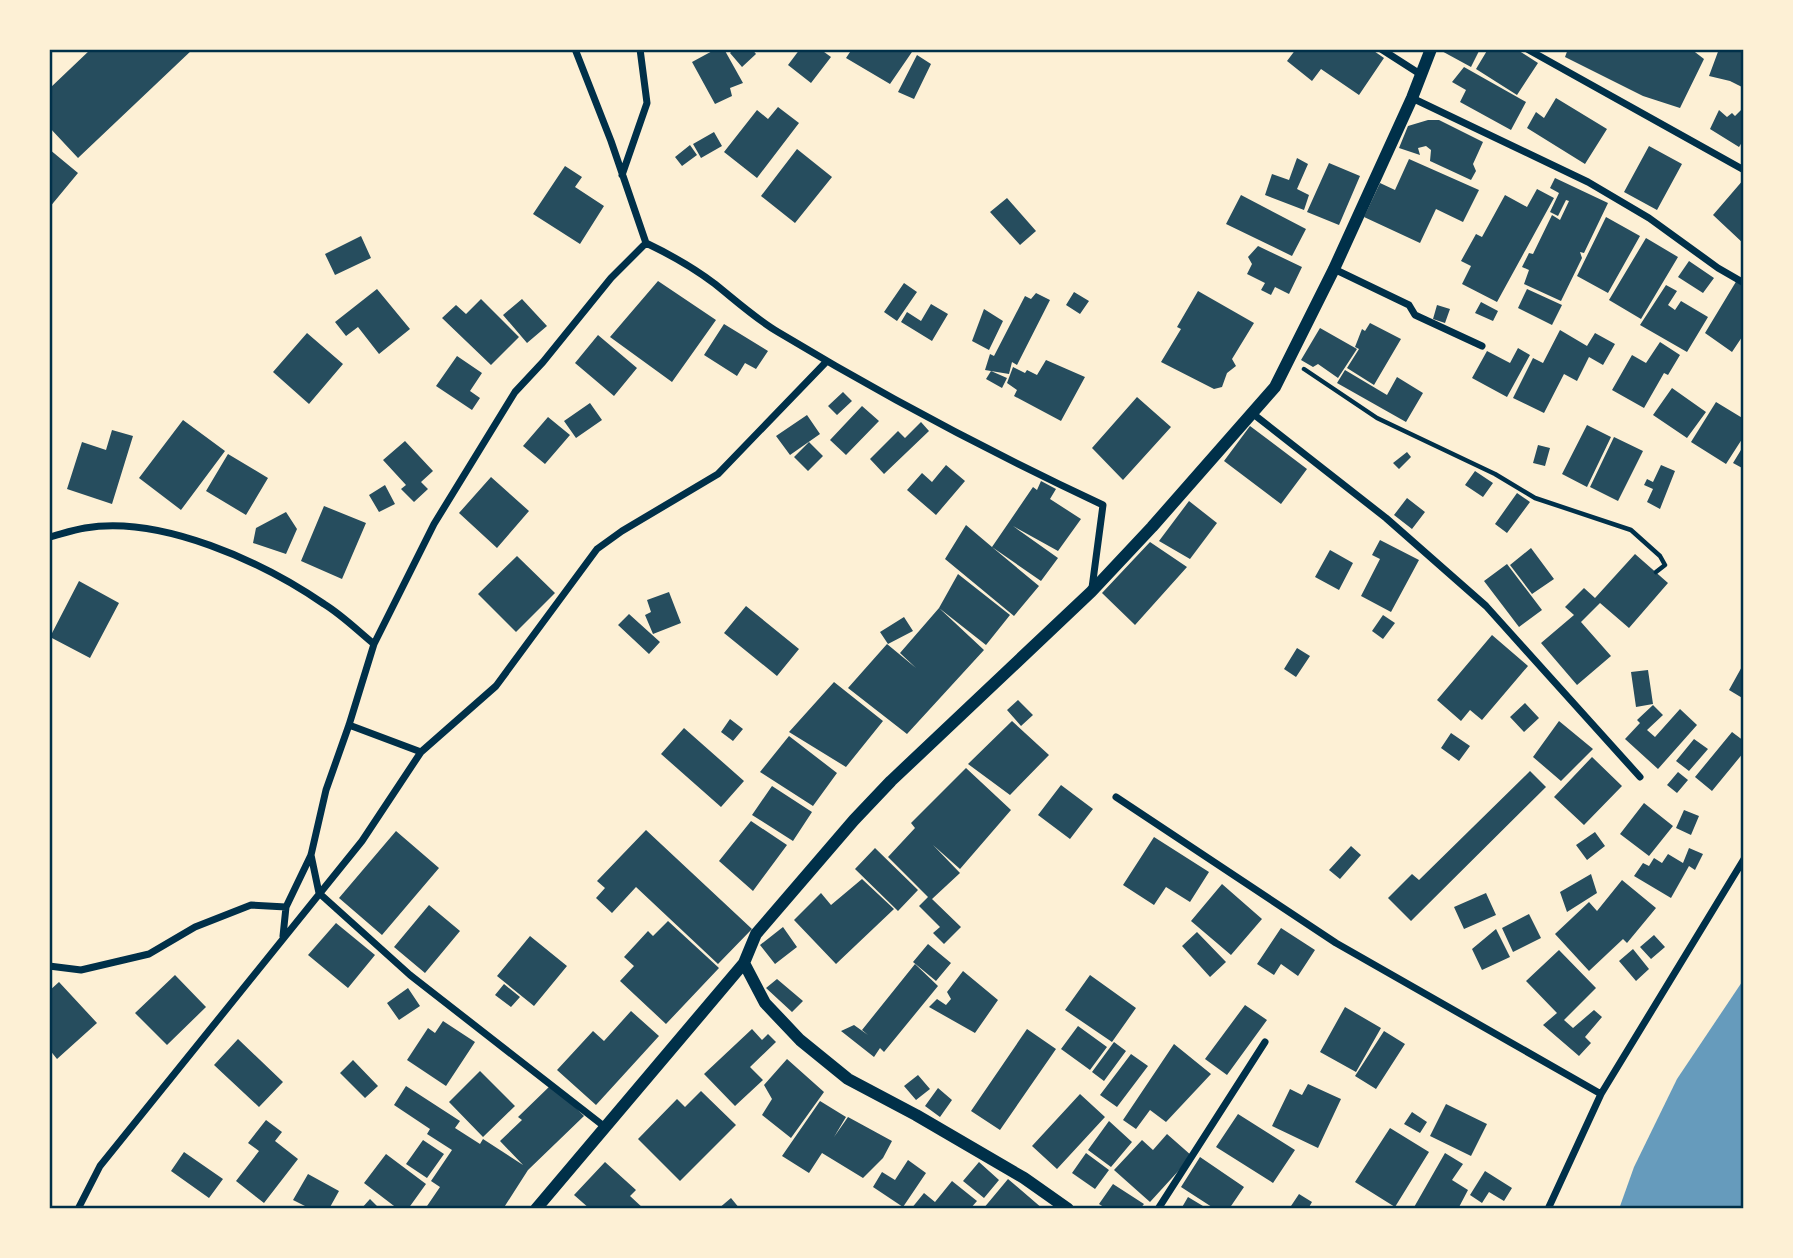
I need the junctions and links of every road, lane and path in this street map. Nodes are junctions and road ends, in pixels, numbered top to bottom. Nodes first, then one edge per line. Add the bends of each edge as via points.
1 (575, 49) edge
2 (640, 49) edge
3 (1381, 49) edge
4 (1431, 49) edge
5 (1527, 49) edge
6 (1420, 74) junction
7 (1412, 98) junction
8 (1744, 170) edge
9 (622, 176) junction
10 (646, 243) junction
11 (1334, 269) junction
12 (1744, 283) edge
13 (1482, 346) dead end
14 (1289, 359) junction
15 (827, 361) junction
16 (1252, 413) junction
17 (49, 537) edge
18 (1656, 572) dead end
19 (1091, 592) junction
20 (374, 644) junction
21 (349, 725) junction
22 (421, 752) junction
23 (1640, 777) dead end
24 (1116, 797) dead end
25 (311, 855) junction
26 (1744, 859) edge
27 (319, 893) junction
28 (286, 907) junction
29 (283, 936) junction
30 (744, 962) junction
31 (49, 966) edge
32 (1265, 1042) dead end
33 (1601, 1094) junction
34 (605, 1127) junction
35 (78, 1209) edge
36 (536, 1209) edge
37 (1068, 1209) edge
38 (1158, 1209) edge
39 (1548, 1209) edge

1 - 9 street
2 - 9 street via 647,103
3 - 6 street
4 - 6 street
5 - 8 street
6 - 7 street
7 - 11 street
7 - 12 street via 1588,182
9 - 10 street
10 - 15 street via 711,281 774,330
10 - 20 street via 515,392 434,524
11 - 13 street
11 - 14 street
14 - 16 street via 1275,387
14 - 18 path via 1377,418 1535,498 1631,530 1660,556 1665,565
15 - 19 street via 958,434 1103,505
15 - 22 street via 718,474 597,549 496,686
16 - 19 street
16 - 23 street via 1386,518 1486,606
17 - 20 street via 86,527 122,526 172,534 230,552 325,604
19 - 30 street via 854,820 756,934
20 - 21 street
21 - 22 street
21 - 25 street via 326,790
22 - 27 street via 362,841
24 - 33 street via 1336,943
25 - 27 street
25 - 28 street
26 - 33 street
27 - 29 street
27 - 34 street via 410,975
28 - 29 street
28 - 31 street via 251,905 195,927 149,954 81,970
29 - 35 street via 100,1166
30 - 34 street
30 - 37 street via 765,1003 800,1040 848,1079 1024,1178
32 - 38 street
33 - 39 street
34 - 36 street

